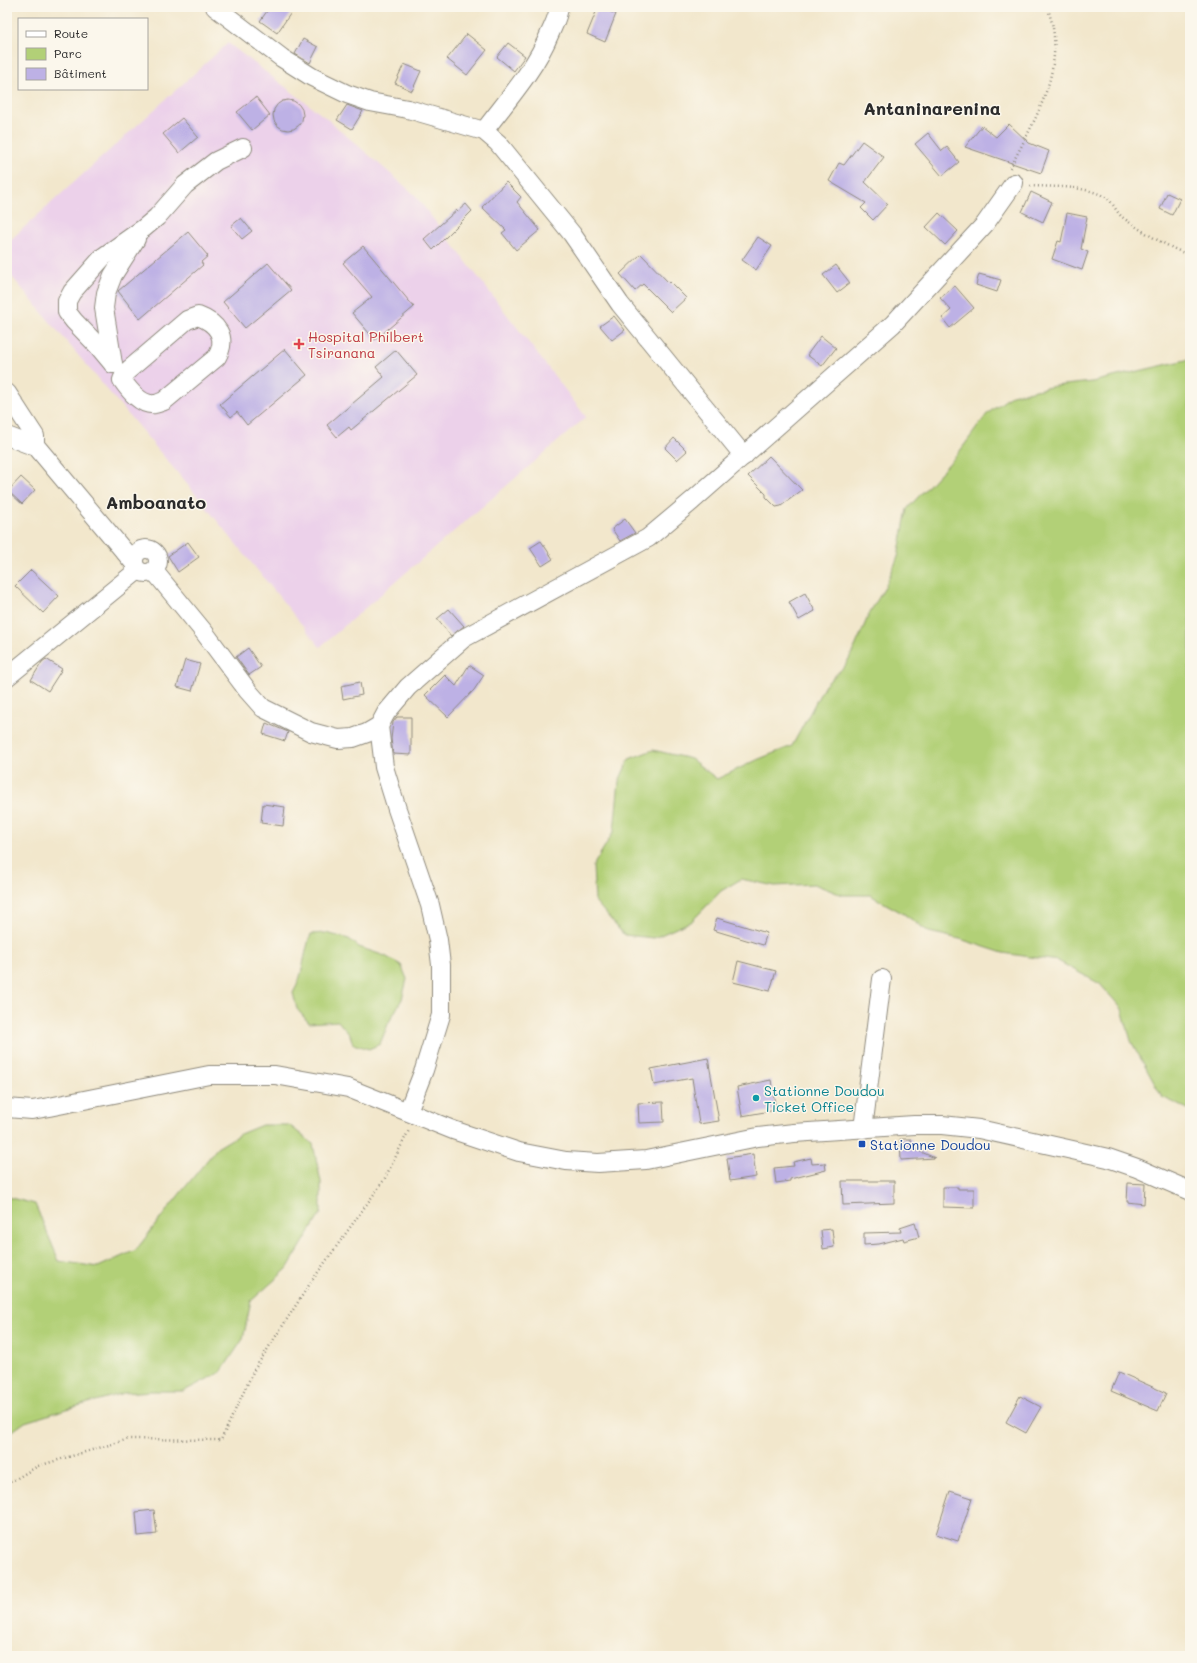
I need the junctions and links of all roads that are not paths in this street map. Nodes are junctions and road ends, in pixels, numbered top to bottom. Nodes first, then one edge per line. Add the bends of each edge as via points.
1 (215, 7) edge
2 (558, 7) edge
3 (484, 131) junction
4 (243, 148) dead end
5 (1014, 183) road end
6 (144, 228) junction
7 (113, 364) junction
8 (122, 380) junction
9 (7, 393) edge
10 (7, 436) edge
11 (35, 444) junction
12 (744, 456) junction
13 (142, 568) junction
14 (7, 677) edge
15 (379, 726) junction
16 (882, 979) dead end
17 (7, 1108) edge
18 (412, 1113) junction
19 (863, 1129) junction
20 (1190, 1191) edge

1 - 3 street via 282,58 312,77 347,94
2 - 3 street via 558,16 531,70
3 - 12 street via 498,143 572,234 620,304
4 - 6 street via 216,161 185,185
5 - 12 street via 985,224 893,324
6 - 7 street via 113,275 106,293 104,308
6 - 7 street via 103,257 66,301 68,312 74,321
7 - 8 street
8 - 8 street via 133,365 187,320 198,316 207,319 216,326 222,338 222,349 217,357 164,401 154,405 145,403 134,395
9 - 11 street via 32,430
10 - 11 street
11 - 13 street
12 - 15 street via 648,538 464,638 408,687 386,713
13 - 14 street
13 - 15 street via 204,632 263,708 311,732 338,739 353,738
15 - 18 street via 384,768 430,905 438,940 441,1014
16 - 19 street
17 - 18 street via 32,1110 183,1079 242,1074 274,1075 348,1088
18 - 19 street via 519,1152 566,1162 646,1160 758,1138
19 - 20 street via 914,1125 980,1129 1108,1158

